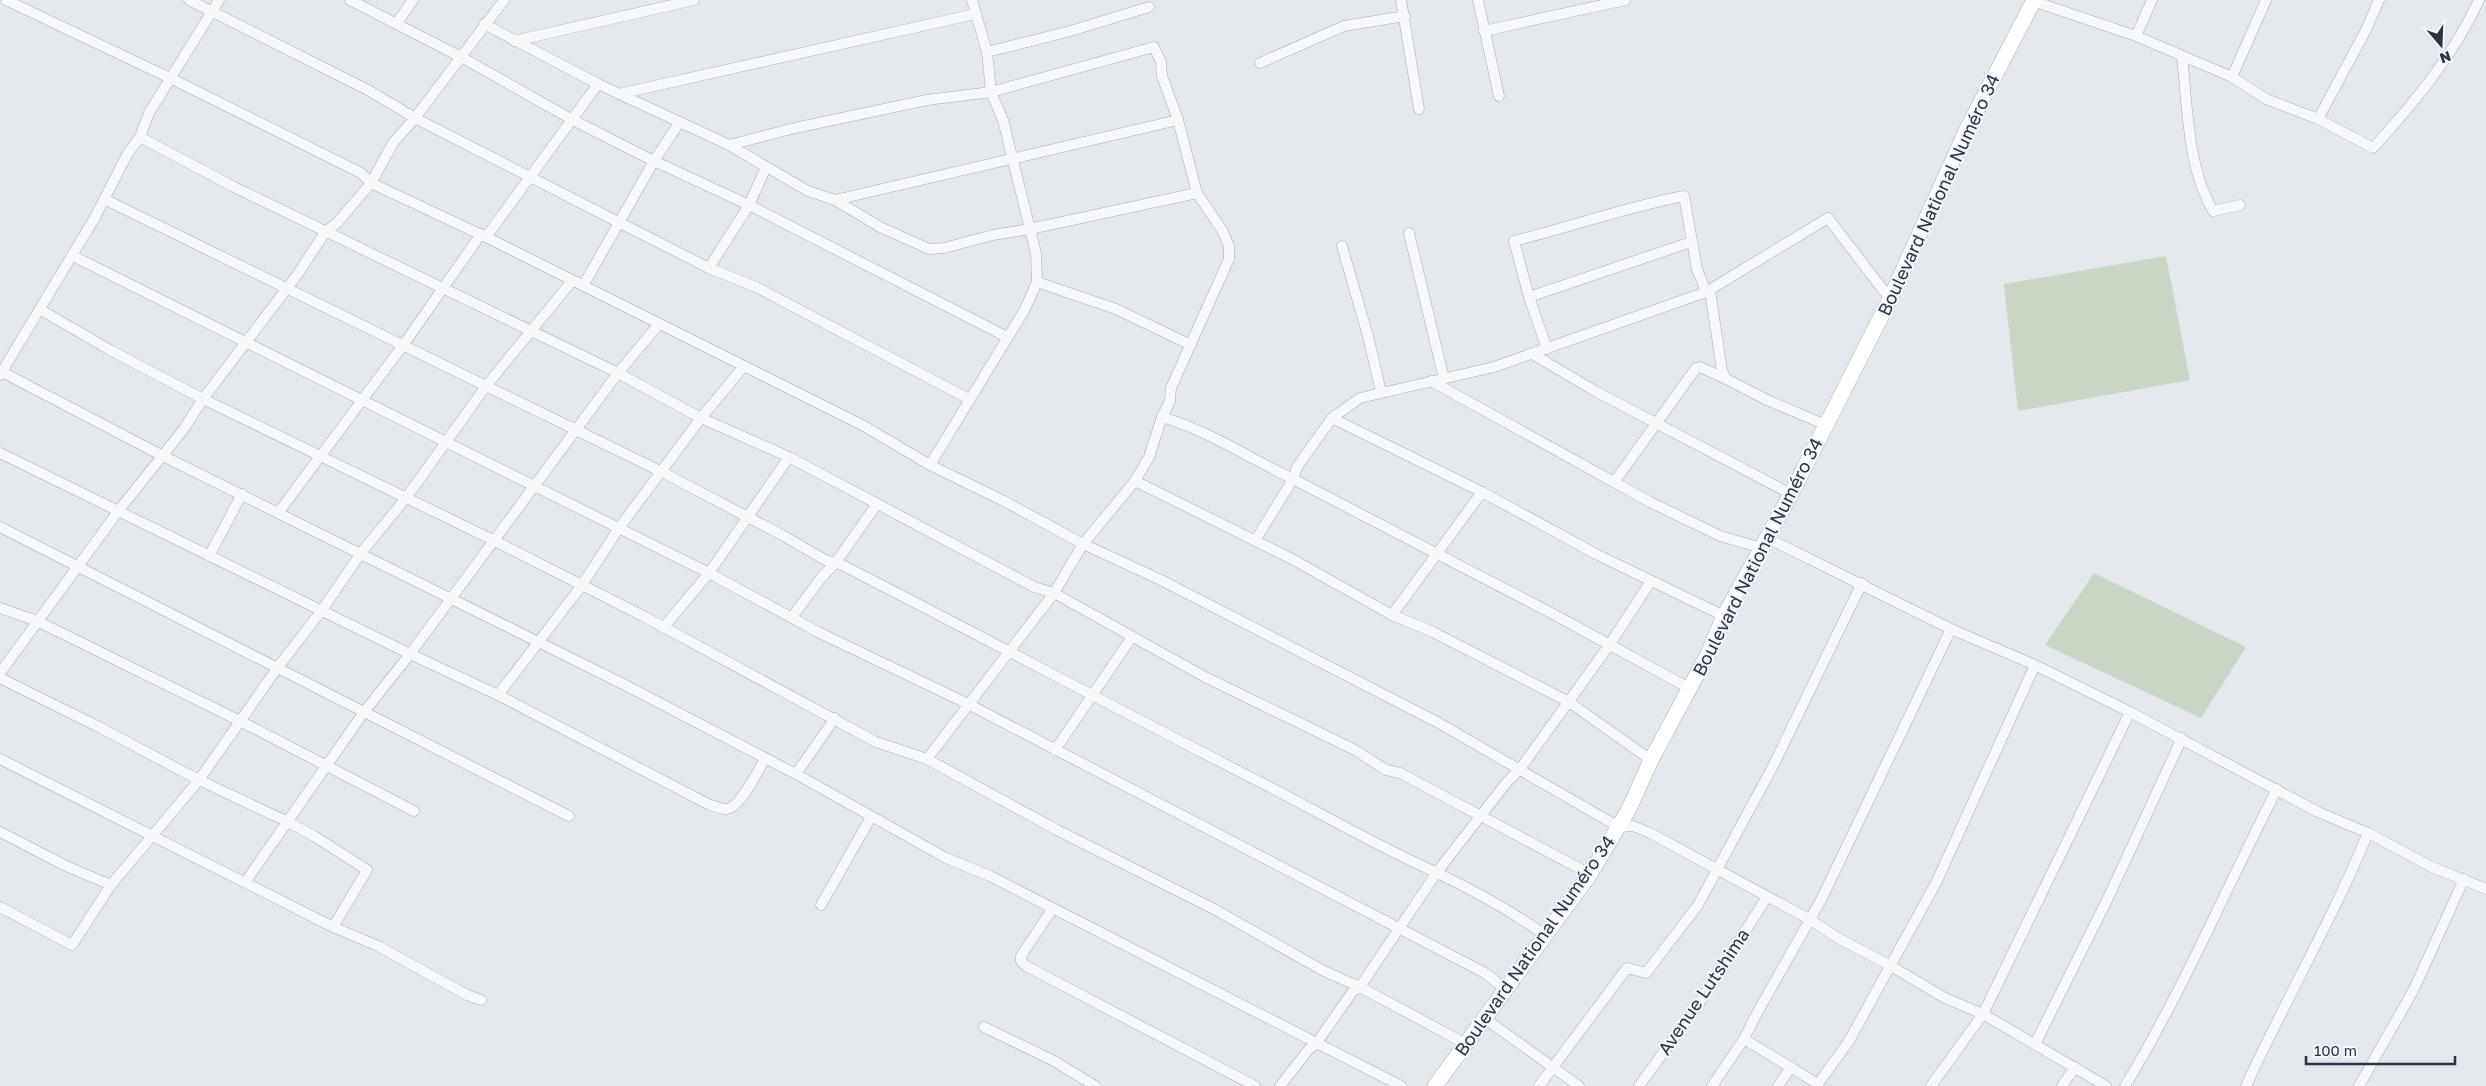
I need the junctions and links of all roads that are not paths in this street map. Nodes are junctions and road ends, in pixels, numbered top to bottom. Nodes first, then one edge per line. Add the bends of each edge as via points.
1 (6, 0) edge
2 (189, 0) edge
3 (219, 0) edge
4 (350, 0) edge
5 (413, 0) edge
6 (504, 0) edge
7 (694, 0) edge
8 (972, 0) edge
9 (1401, 0) edge
10 (1478, 0) edge
11 (1625, 0) edge
12 (2152, 0) edge
13 (2266, 0) edge
14 (2379, 0) edge
15 (2479, 0) edge
16 (2034, 1) edge
17 (1149, 7) dead end
18 (212, 12) junction
19 (975, 14) junction
20 (1405, 16) junction
21 (396, 24) junction
22 (484, 24) junction
23 (1484, 31) junction
24 (2136, 36) junction
25 (514, 41) junction
26 (987, 52) junction
27 (462, 57) junction
28 (2182, 57) junction
29 (1260, 64) dead end
30 (2232, 77) junction
31 (172, 79) junction
32 (598, 84) junction
33 (991, 92) junction
34 (619, 94) junction
35 (1499, 96) dead end
36 (1419, 109) dead end
37 (415, 118) junction
38 (2318, 119) junction
39 (573, 120) junction
40 (1178, 120) junction
41 (679, 123) junction
42 (140, 137) junction
43 (729, 145) junction
44 (1011, 160) junction
45 (654, 161) junction
46 (766, 167) junction
47 (531, 177) junction
48 (371, 183) junction
49 (1196, 193) junction
50 (104, 199) junction
51 (835, 200) junction
52 (749, 205) junction
53 (2240, 205) dead end
54 (618, 222) junction
55 (1030, 229) junction
56 (326, 231) junction
57 (1409, 233) dead end
58 (483, 235) junction
59 (1691, 242) junction
60 (1342, 246) dead end
61 (73, 256) junction
62 (709, 268) junction
63 (572, 281) junction
64 (1037, 282) junction
65 (583, 286) junction
66 (443, 287) junction
67 (286, 289) junction
68 (1708, 291) junction
69 (1529, 297) junction
70 (1890, 300) junction
71 (40, 310) junction
72 (659, 324) junction
73 (532, 332) junction
74 (1007, 337) junction
75 (247, 342) junction
76 (404, 344) junction
77 (1191, 345) junction
78 (1547, 349) junction
79 (1534, 355) junction
80 (744, 366) junction
81 (1, 373) edge
82 (618, 373) junction
83 (1726, 378) junction
84 (1444, 379) junction
85 (1431, 381) junction
86 (486, 386) junction
87 (1381, 392) junction
88 (969, 398) junction
89 (203, 399) junction
90 (361, 400) junction
91 (1162, 417) junction
92 (701, 418) junction
93 (1332, 418) junction
94 (1658, 423) junction
95 (1826, 425) junction
96 (576, 429) junction
97 (446, 442) junction
98 (0, 453) edge
99 (161, 455) junction
100 (321, 456) junction
101 (789, 457) junction
102 (930, 465) junction
103 (662, 472) junction
104 (1293, 478) junction
105 (1135, 481) junction
106 (1615, 481) junction
107 (534, 485) junction
108 (1482, 492) junction
109 (242, 494) junction
110 (1791, 494) junction
111 (406, 498) junction
112 (877, 504) junction
113 (119, 510) junction
114 (278, 513) junction
115 (748, 517) junction
116 (0, 527) edge
117 (620, 528) junction
118 (493, 540) junction
119 (1254, 541) junction
120 (1765, 543) junction
121 (1083, 544) junction
122 (362, 553) junction
123 (1438, 554) junction
124 (209, 556) junction
125 (836, 562) junction
126 (77, 568) junction
127 (709, 573) junction
128 (1652, 581) junction
129 (1862, 584) junction
130 (582, 586) junction
131 (1054, 593) junction
132 (450, 597) junction
133 (0, 608) edge
134 (322, 610) junction
135 (1392, 615) junction
136 (1724, 616) junction
137 (792, 617) junction
138 (37, 621) junction
139 (663, 628) junction
140 (1951, 629) junction
141 (1132, 637) junction
142 (540, 642) junction
143 (1610, 644) junction
144 (1010, 651) junction
145 (410, 654) junction
146 (2035, 665) junction
147 (278, 668) junction
148 (0, 673) edge
149 (0, 678) edge
150 (1689, 688) junction
151 (498, 695) junction
152 (1092, 695) junction
153 (1569, 702) junction
154 (968, 704) junction
155 (364, 712) junction
156 (2130, 712) junction
157 (834, 718) junction
158 (240, 721) junction
159 (2182, 738) junction
160 (1055, 750) junction
161 (0, 759) edge
162 (765, 759) junction
163 (927, 760) junction
164 (1651, 760) junction
165 (326, 767) junction
166 (1520, 769) junction
167 (796, 774) junction
168 (198, 780) junction
169 (2277, 789) junction
170 (414, 811) dead end
171 (569, 816) dead end
172 (871, 818) junction
173 (1481, 818) junction
174 (288, 822) junction
175 (1618, 827) junction
176 (0, 832) edge
177 (2368, 833) junction
178 (152, 835) junction
179 (1717, 869) junction
180 (1437, 872) junction
181 (1590, 874) junction
182 (2464, 879) junction
183 (246, 881) junction
184 (112, 885) junction
185 (2486, 889) edge
186 (1767, 896) junction
187 (821, 905) dead end
188 (0, 907) edge
189 (1054, 908) junction
190 (1809, 919) junction
191 (333, 927) junction
192 (1400, 928) junction
193 (1546, 936) junction
194 (1891, 966) junction
195 (1360, 987) junction
196 (1505, 989) junction
197 (482, 1000) dead end
198 (1983, 1014) junction
199 (1484, 1018) junction
200 (984, 1027) dead end
201 (1744, 1039) junction
202 (1316, 1044) junction
203 (1466, 1044) junction
204 (2035, 1044) junction
205 (1553, 1067) junction
206 (2075, 1067) junction
207 (1791, 1068) junction
208 (1095, 1086) edge
209 (1255, 1086) edge
210 (1280, 1086) edge
211 (1401, 1086) edge
212 (1435, 1086) edge
213 (1539, 1086) edge
214 (1579, 1086) edge
215 (1639, 1086) edge
216 (1712, 1086) edge
217 (1778, 1086) edge
218 (1931, 1086) edge
219 (2062, 1086) edge
220 (2106, 1086) edge
221 (2125, 1086) edge
222 (2246, 1086) edge
223 (2359, 1086) edge

1 - 31 street
2 - 18 street
3 - 18 street
4 - 21 street
5 - 21 street
6 - 22 street
7 - 25 street
8 - 19 street
9 - 20 street
10 - 23 street
11 - 23 street
12 - 24 street
13 - 30 street
14 - 38 street
15 - 38 street via 2418,97 2373,148
16 - 24 street
16 - 70 main road, Boulevard National Numéro 34 via 1966,131
17 - 26 street
18 - 31 street
18 - 37 street via 368,90
19 - 26 street
19 - 34 street
20 - 29 street via 1344,26
20 - 36 street
21 - 27 street
22 - 25 street
22 - 27 street
23 - 35 street
24 - 28 street
25 - 32 street
26 - 33 street
27 - 37 street
27 - 39 street
28 - 30 street
28 - 53 street via 2191,141 2201,190 2213,211
30 - 38 street via 2266,99
31 - 42 street via 149,113
31 - 48 street via 360,173
32 - 34 street
32 - 39 street
33 - 40 street via 1154,47
33 - 43 street via 927,100
33 - 44 street via 1003,120
34 - 41 street
37 - 47 street
37 - 48 street via 393,142
39 - 45 street
39 - 47 street
40 - 44 street
40 - 49 street
41 - 43 street
41 - 45 street
42 - 50 street
42 - 56 street
43 - 46 street
44 - 51 street
44 - 55 street
45 - 52 street
45 - 54 street
46 - 51 street via 808,191
46 - 52 street
47 - 54 street
47 - 58 street
48 - 56 street via 337,223
48 - 58 street
49 - 55 street
49 - 77 street via 1222,230 1229,246 1229,259
50 - 61 street
50 - 67 street
51 - 55 street via 880,227 929,249
52 - 62 street
52 - 74 street
54 - 62 street
54 - 65 street
55 - 64 street via 1036,253
56 - 66 street
56 - 67 street
57 - 84 street
58 - 63 street
58 - 66 street
59 - 68 street via 1697,269
59 - 69 street
59 - 69 street via 1684,196 1514,241
60 - 87 street
61 - 71 street
61 - 75 street
62 - 88 street via 756,287
63 - 65 street
63 - 73 street
64 - 74 street
64 - 77 street via 1116,309
65 - 72 street
66 - 73 street
66 - 76 street
67 - 75 street
67 - 76 street
68 - 70 street via 1828,218
68 - 78 street
68 - 83 street
69 - 78 street
70 - 95 main road, Boulevard National Numéro 34
71 - 81 street
71 - 89 street
72 - 80 street
72 - 82 street
73 - 82 street
73 - 86 street
74 - 88 street
75 - 89 street
75 - 90 street
76 - 86 street
76 - 90 street
77 - 91 street
78 - 79 street
79 - 84 street
79 - 94 street
80 - 92 street
80 - 102 street via 864,426
81 - 99 street
82 - 92 street
82 - 96 street
83 - 94 street via 1696,368
83 - 95 street
84 - 85 street
85 - 87 street
85 - 106 street
86 - 96 street
86 - 97 street
87 - 93 street via 1360,398
88 - 102 street
89 - 99 street via 183,430
89 - 100 street
90 - 97 street
90 - 100 street
91 - 104 street via 1201,430 1208,437
91 - 105 street via 1149,457
92 - 101 street
92 - 103 street
93 - 104 street via 1297,467
93 - 108 street
94 - 106 street
94 - 110 street
95 - 110 main road, Boulevard National Numéro 34
96 - 103 street
96 - 107 street
97 - 107 street
97 - 111 street
98 - 113 street
99 - 109 street
99 - 113 street
100 - 111 street
100 - 114 street
101 - 112 street
101 - 115 street
102 - 121 street
103 - 115 street
103 - 117 street
104 - 119 street
104 - 123 street
105 - 119 street
105 - 121 street
106 - 120 street via 1720,536
107 - 117 street
107 - 118 street
108 - 123 street
108 - 128 street
109 - 114 street
109 - 124 street
110 - 120 main road, Boulevard National Numéro 34
111 - 118 street
111 - 122 street
112 - 125 street
112 - 131 street via 1034,587
113 - 124 street
113 - 126 street
114 - 122 street
115 - 125 street via 827,561
115 - 127 street
116 - 126 street
117 - 127 street
117 - 130 street
118 - 130 street
118 - 132 street
119 - 135 street
120 - 129 street
120 - 136 main road, Boulevard National Numéro 34
121 - 131 street
121 - 166 street via 1208,604
122 - 132 street
122 - 134 street
123 - 135 street
123 - 143 street
124 - 134 street
125 - 137 street
125 - 144 street
126 - 138 street
126 - 147 street
127 - 137 street
127 - 139 street
128 - 136 street
128 - 143 street
129 - 140 street
129 - 179 street via 1773,766
130 - 139 street
130 - 142 street
131 - 141 street
131 - 144 street
132 - 142 street
132 - 145 street
133 - 138 street
134 - 145 street
134 - 147 street
135 - 153 street via 1431,631
136 - 150 main road, Boulevard National Numéro 34
137 - 154 street
138 - 148 street
138 - 158 street
139 - 157 street
140 - 146 street
140 - 190 street via 1873,795
141 - 152 street
141 - 173 street via 1355,750 1386,770 1400,773
142 - 151 street
142 - 162 street
143 - 150 street
143 - 153 street
144 - 152 street
144 - 154 street
145 - 151 street
145 - 155 street
146 - 156 street
146 - 194 street via 1966,821
147 - 155 street
147 - 158 street
149 - 168 street
150 - 164 main road, Boulevard National Numéro 34
151 - 162 street via 725,810 739,802
152 - 160 street
152 - 180 street
153 - 164 street
153 - 166 street
154 - 160 street
154 - 163 street
155 - 165 street
155 - 171 street
156 - 159 street
156 - 198 street
157 - 163 street via 876,742
157 - 167 street
158 - 165 street
158 - 168 street
159 - 169 street
159 - 204 street via 2110,894
160 - 192 street
161 - 178 street
162 - 167 street
163 - 195 street via 1214,909 1324,971
164 - 175 main road, Boulevard National Numéro 34
165 - 170 street
165 - 174 street
166 - 173 street
166 - 175 street
167 - 172 street
168 - 174 street
168 - 178 street
169 - 177 street via 2318,812
169 - 221 street via 2176,999
172 - 187 street
172 - 189 street via 946,858
173 - 180 street
173 - 181 street
174 - 183 street
174 - 191 street via 367,870
175 - 179 street via 1633,826 1650,833
175 - 181 main road, Boulevard National Numéro 34
176 - 184 street via 66,866
177 - 182 street via 2432,867
177 - 222 street
178 - 183 street
178 - 184 street
179 - 186 street
179 - 205 street via 1698,905 1646,973 1627,968
180 - 192 street
180 - 193 street via 1522,918
181 - 193 main road, Boulevard National Numéro 34
182 - 185 street
182 - 223 street via 2414,989
183 - 191 street
184 - 188 street via 72,945
186 - 190 street
186 - 215 street, Avenue Lutshima via 1696,1008
189 - 202 street
189 - 209 street via 1021,956 1026,966
190 - 194 street
190 - 201 street
191 - 197 street via 378,946
192 - 195 street
192 - 196 street via 1485,973
193 - 196 main road, Boulevard National Numéro 34
194 - 198 street via 1945,998
194 - 207 street via 1849,1041 1818,1084
195 - 202 street via 1353,991
195 - 203 street
196 - 199 main road, Boulevard National Numéro 34
198 - 204 street
198 - 218 street
199 - 203 main road, Boulevard National Numéro 34
199 - 205 street
200 - 208 street via 1054,1061
201 - 207 street
201 - 216 street
202 - 210 street
202 - 211 street
203 - 212 main road, Boulevard National Numéro 34
204 - 206 street
205 - 213 street
205 - 214 street
206 - 219 street
206 - 220 street
207 - 217 street

